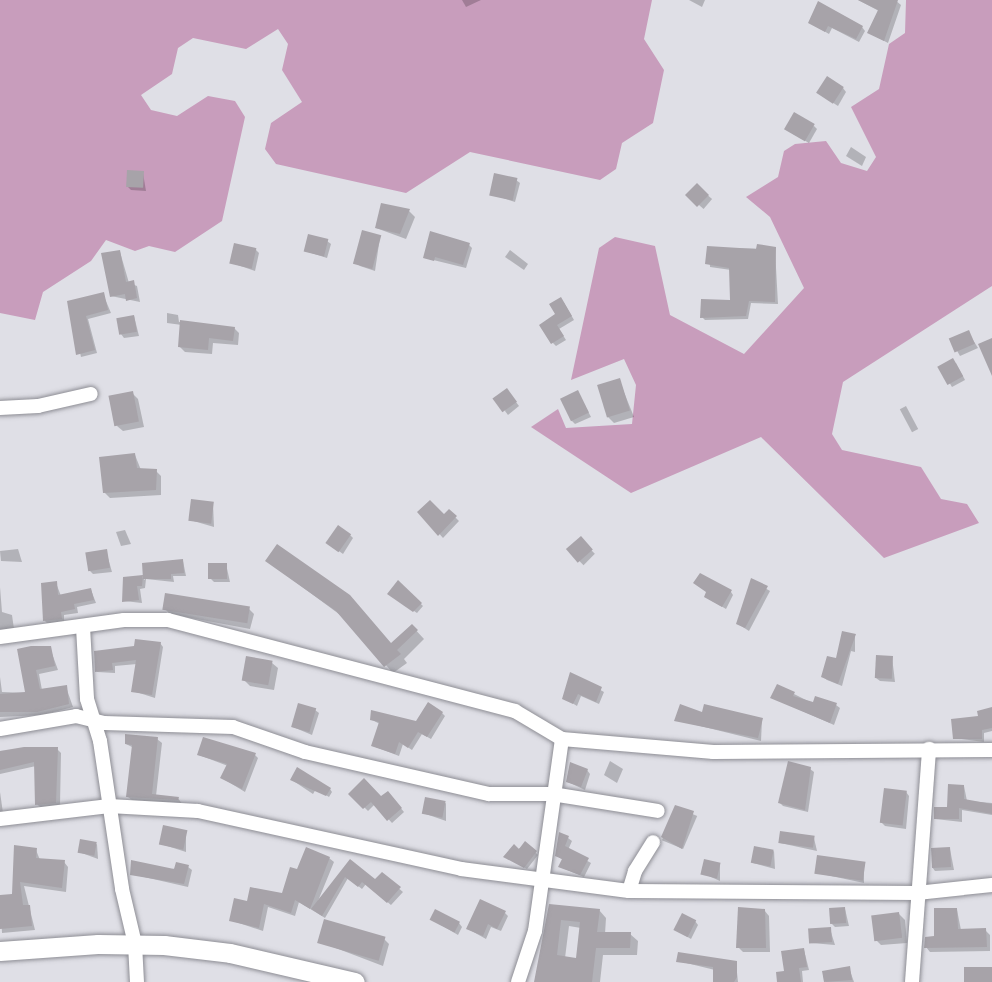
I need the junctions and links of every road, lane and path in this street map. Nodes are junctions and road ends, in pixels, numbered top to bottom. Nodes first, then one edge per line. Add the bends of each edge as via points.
1 (91, 394) dead end
2 (0, 408) edge
3 (83, 627) junction
4 (0, 637) edge
5 (92, 721) junction
6 (0, 729) edge
7 (562, 739) junction
8 (929, 749) junction
9 (992, 750) edge
10 (552, 794) junction
11 (109, 806) junction
12 (658, 811) dead end
13 (0, 819) edge
14 (653, 842) dead end
15 (543, 882) junction
16 (992, 885) edge
17 (629, 891) junction
18 (917, 893) junction
19 (135, 944) junction
20 (0, 951) edge
21 (137, 982) edge
22 (355, 982) edge
23 (518, 982) edge
24 (912, 982) edge

1 - 2 street via 38,407
3 - 4 street
3 - 5 street
3 - 7 street via 124,620 168,620 244,637 516,711
5 - 6 street via 60,717
5 - 10 street via 233,727 305,752 489,794
5 - 11 street via 100,741
7 - 8 street via 713,752
7 - 10 street
8 - 9 street
8 - 18 street
10 - 12 street
10 - 15 street
11 - 13 street
11 - 15 street via 235,816 461,869
11 - 19 street
14 - 17 street
15 - 17 street
15 - 23 street via 535,931
16 - 18 street
17 - 18 street
18 - 24 street
19 - 20 main road
19 - 21 street
19 - 22 main road via 230,953

